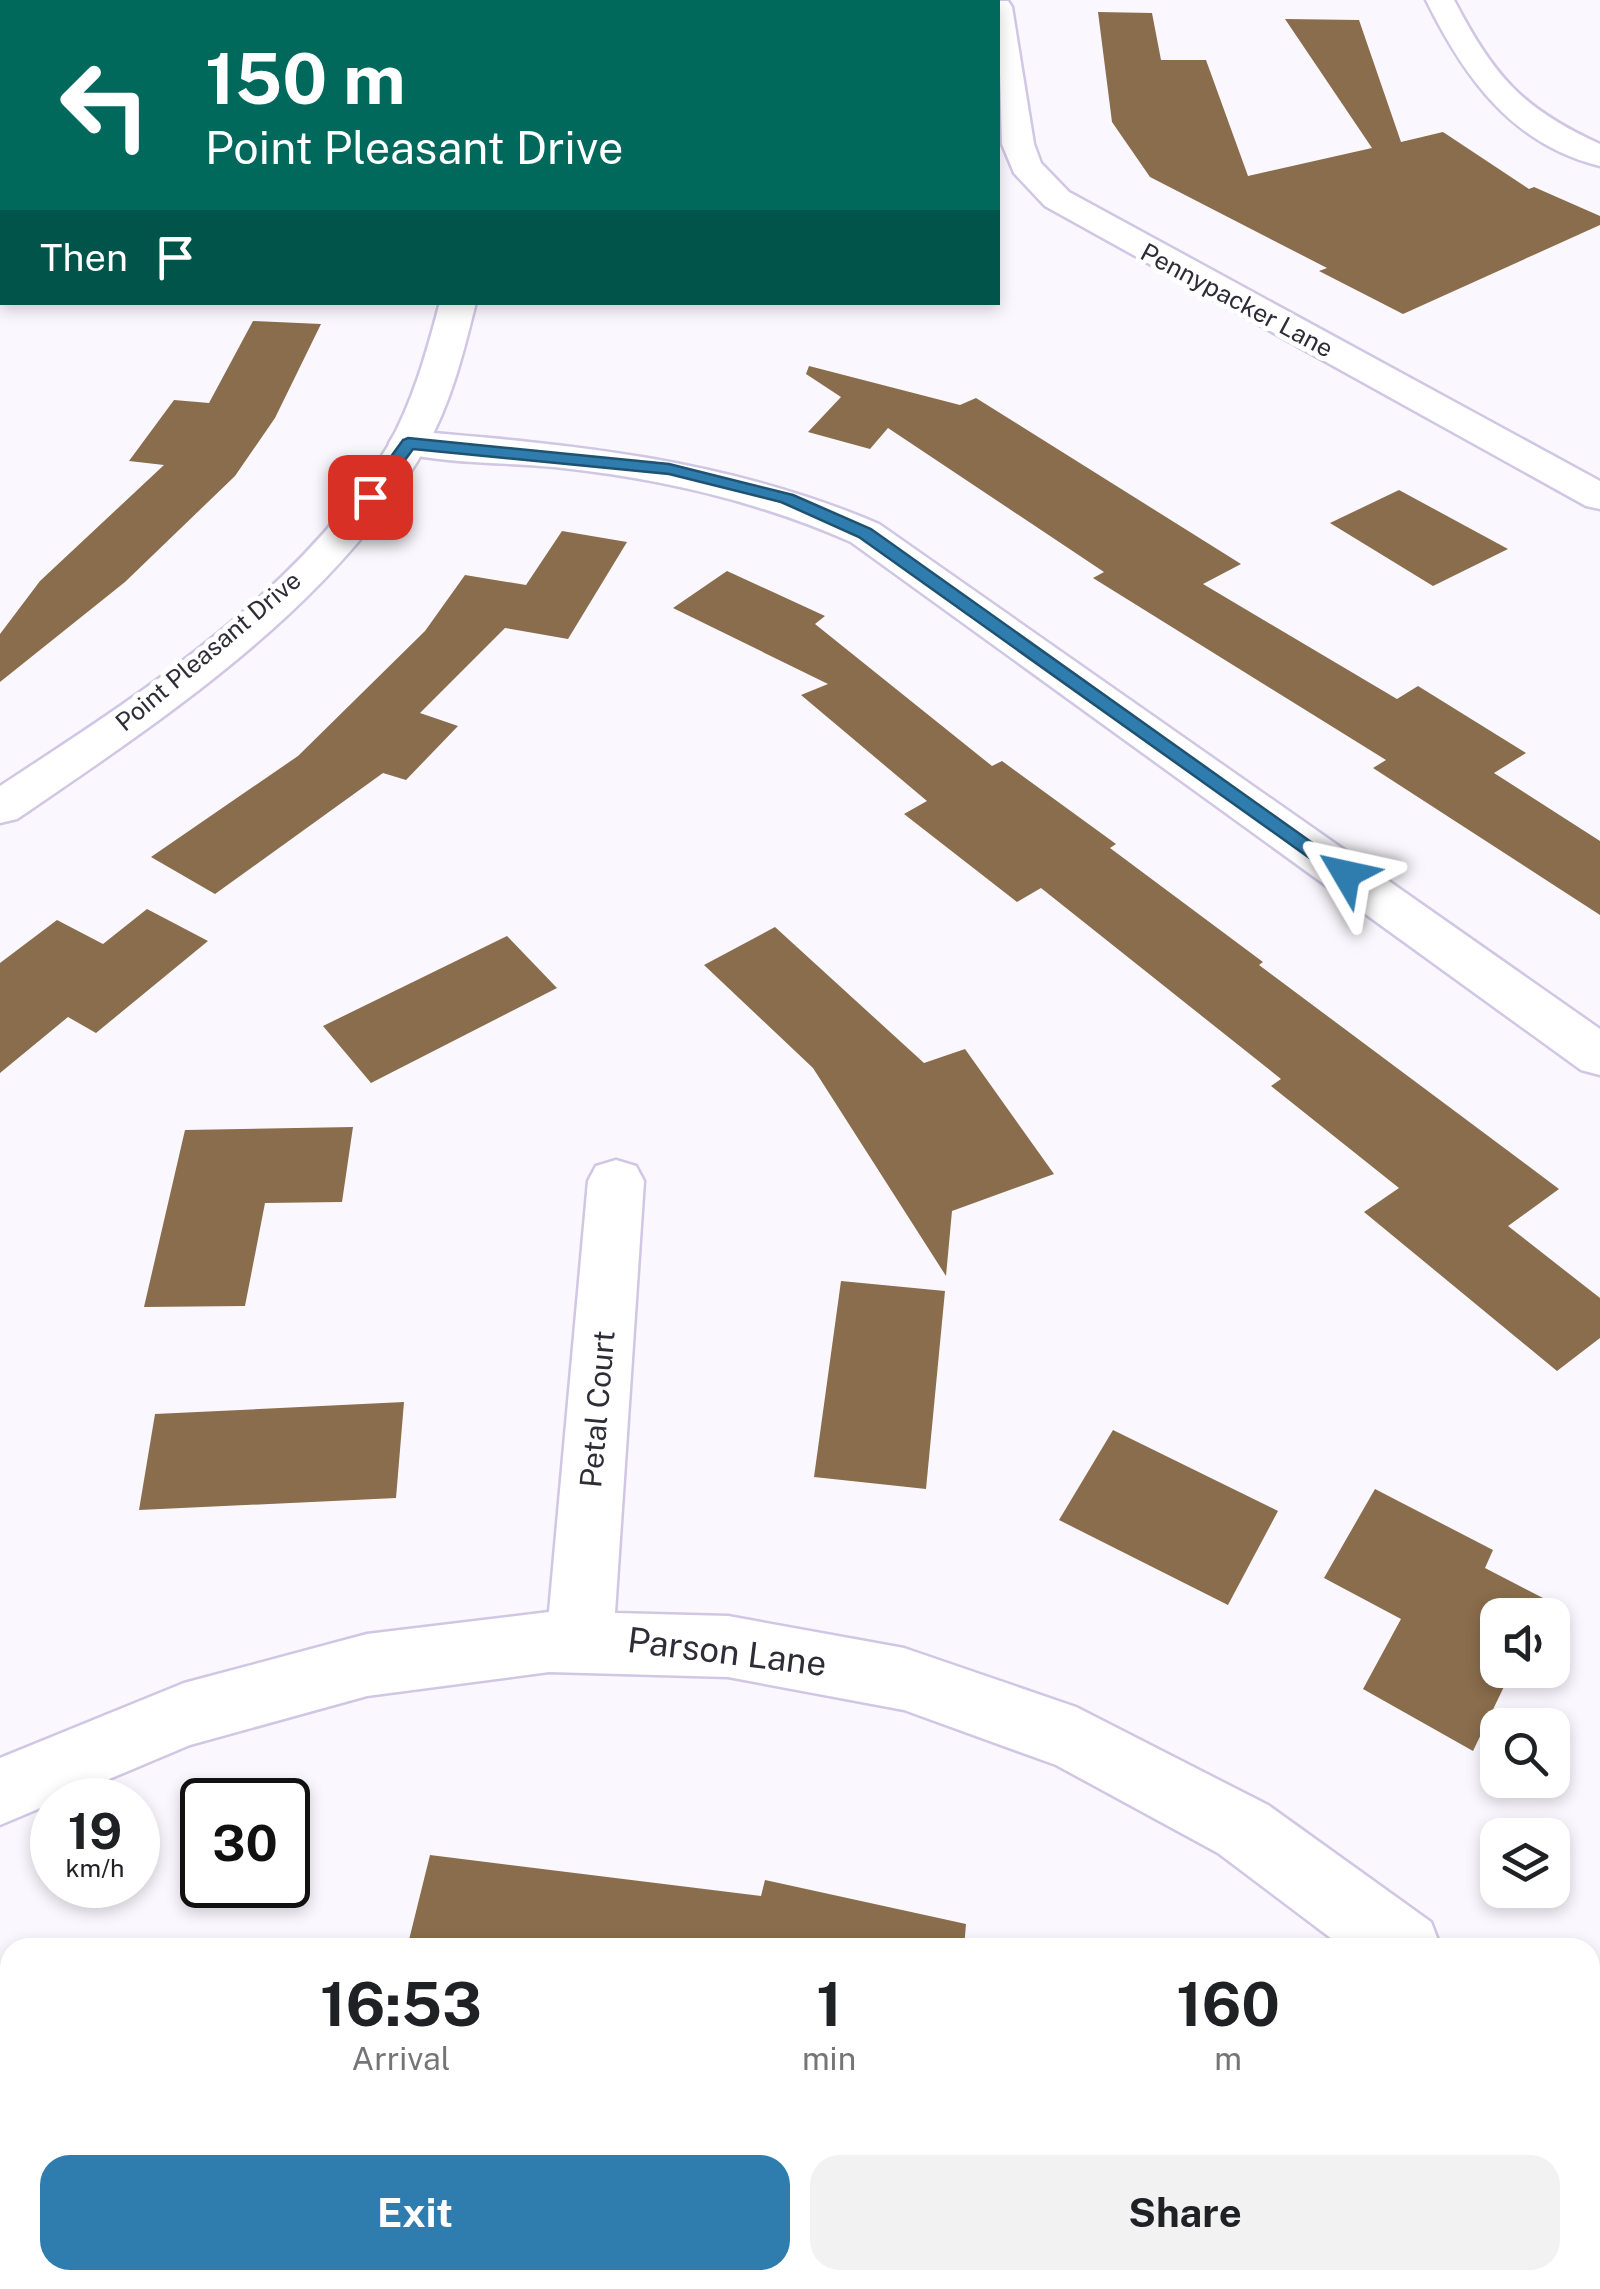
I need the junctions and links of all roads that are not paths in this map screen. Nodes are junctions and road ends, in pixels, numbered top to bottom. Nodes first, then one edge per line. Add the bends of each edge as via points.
1 (1440, 0) edge
2 (1000, 23) edge
3 (1600, 156) edge
4 (457, 305) edge
5 (408, 443) junction
6 (1600, 497) edge
7 (0, 808) edge
8 (1600, 1056) edge
9 (616, 1181) dead end
10 (580, 1638) junction
11 (0, 1792) edge
12 (1393, 1938) edge

1 - 3 street via 1488,88 1526,120
2 - 6 street, Pennypacker Lane via 1018,144 1026,166 1057,199
4 - 5 street, Point Pleasant Drive
5 - 7 street, Point Pleasant Drive via 325,552 266,610 155,702
5 - 8 street via 702,475 787,499 865,533
9 - 10 street, Petal Court
10 - 11 street, Parson Lane via 476,1645 346,1666 213,1702 79,1753
10 - 12 street, Parson Lane via 650,1638 801,1656 942,1690 1041,1725 1209,1808 1347,1898

